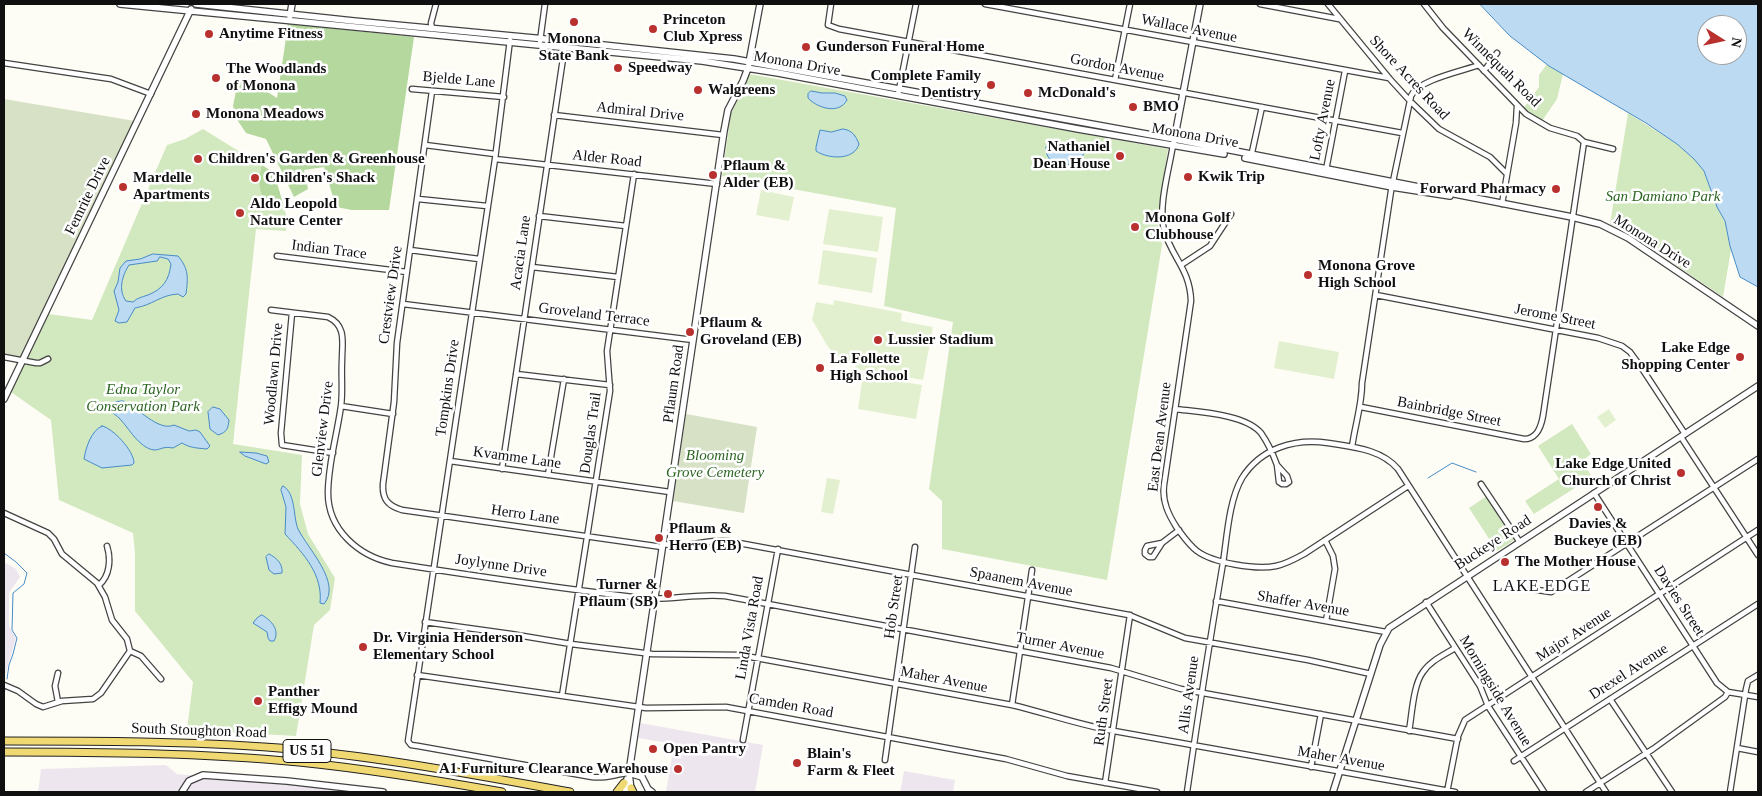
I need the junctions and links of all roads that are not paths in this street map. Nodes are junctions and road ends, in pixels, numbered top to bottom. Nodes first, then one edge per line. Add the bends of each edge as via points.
1 (120, 4) edge
2 (292, 4) edge
3 (436, 4) edge
4 (546, 4) edge
5 (760, 4) edge
6 (831, 4) edge
7 (916, 4) edge
8 (985, 4) edge
9 (1130, 4) edge
10 (1200, 4) edge
11 (1260, 4) edge
12 (1328, 4) edge
13 (1424, 4) edge
14 (193, 6) edge
15 (290, 18) junction
16 (1339, 18) junction
17 (432, 30) junction
18 (1125, 30) junction
19 (510, 39) junction
20 (566, 41) junction
21 (540, 42) junction
22 (908, 42) junction
23 (1192, 42) junction
24 (564, 48) junction
25 (1496, 54) dead end
26 (4, 63) edge
27 (748, 65) junction
28 (1479, 65) junction
29 (1345, 71) junction
30 (1484, 71) junction
31 (1389, 78) junction
32 (1115, 80) junction
33 (412, 89) dead end
34 (432, 91) junction
35 (899, 92) junction
36 (1183, 93) junction
37 (151, 94) junction
38 (504, 97) junction
39 (1410, 101) junction
40 (1517, 106) junction
41 (1262, 107) junction
42 (554, 115) junction
43 (1527, 115) junction
44 (1516, 120) junction
45 (1336, 121) junction
46 (1402, 133) junction
47 (724, 135) junction
48 (1174, 142) junction
49 (1584, 142) junction
50 (425, 146) junction
51 (1614, 149) dead end
52 (495, 156) junction
53 (1251, 157) junction
54 (547, 164) junction
55 (1326, 172) junction
56 (634, 174) junction
57 (1507, 174) junction
58 (717, 184) junction
59 (1393, 184) junction
60 (418, 199) junction
61 (1502, 204) junction
62 (487, 206) junction
63 (1232, 214) dead end
64 (539, 216) junction
65 (1572, 217) junction
66 (626, 226) junction
67 (410, 250) junction
68 (277, 256) dead end
69 (479, 259) junction
70 (1181, 264) junction
71 (532, 267) junction
72 (407, 272) junction
73 (618, 277) junction
74 (1376, 295) junction
75 (403, 304) junction
76 (271, 310) dead end
77 (472, 312) junction
78 (292, 313) junction
79 (525, 319) junction
80 (1758, 326) edge
81 (611, 330) junction
82 (1557, 330) junction
83 (694, 340) junction
84 (4, 357) edge
85 (48, 359) dead end
86 (22, 360) junction
87 (516, 374) junction
88 (564, 379) junction
89 (610, 385) junction
90 (1758, 386) edge
91 (4, 399) edge
92 (340, 406) junction
93 (1361, 407) junction
94 (1175, 409) junction
95 (393, 414) junction
96 (1683, 435) junction
97 (1352, 447) junction
98 (1271, 451) junction
99 (333, 453) junction
100 (1758, 459) edge
101 (450, 461) junction
102 (1277, 465) dead end
103 (502, 469) junction
104 (548, 475) junction
105 (596, 482) junction
106 (1482, 484) dead end
107 (1408, 486) junction
108 (1714, 488) junction
109 (670, 492) junction
110 (1594, 493) junction
111 (386, 502) joint
112 (4, 513) edge
113 (441, 516) junction
114 (1179, 530) junction
115 (1758, 530) edge
116 (587, 536) junction
117 (1747, 538) junction
118 (1325, 540) junction
119 (1519, 541) junction
120 (350, 542) joint
121 (1162, 543) dead end
122 (1627, 544) junction
123 (107, 546) dead end
124 (663, 546) junction
125 (915, 547) dead end
126 (778, 549) junction
127 (1758, 555) edge
128 (1223, 562) junction
129 (432, 569) junction
130 (1032, 570) dead end
131 (912, 574) junction
132 (1467, 575) junction
133 (99, 585) junction
134 (579, 589) junction
135 (1531, 589) dead end
136 (1659, 594) junction
137 (1028, 596) junction
138 (655, 598) junction
139 (1216, 601) junction
140 (1426, 602) junction
141 (1758, 604) edge
142 (768, 605) junction
143 (1130, 615) junction
144 (1326, 621) junction
145 (425, 622) junction
146 (904, 629) junction
147 (1386, 632) junction
148 (1210, 642) junction
149 (571, 644) junction
150 (1693, 645) junction
151 (1455, 648) junction
152 (130, 651) junction
153 (1020, 651) junction
154 (647, 653) junction
155 (758, 658) junction
156 (1122, 671) junction
157 (58, 672) dead end
158 (1371, 674) junction
159 (416, 675) junction
160 (1758, 675) edge
161 (1533, 677) junction
162 (162, 679) dead end
163 (896, 684) junction
164 (4, 685) edge
165 (1202, 692) junction
166 (1730, 693) junction
167 (1746, 695) junction
168 (562, 696) junction
169 (1758, 697) edge
170 (1610, 699) junction
171 (58, 702) junction
172 (1012, 705) junction
173 (1488, 706) junction
174 (639, 707) junction
175 (748, 711) junction
176 (1321, 714) junction
177 (1356, 721) junction
178 (1566, 728) junction
179 (1114, 731) junction
180 (1409, 731) junction
181 (889, 737) junction
182 (1458, 739) junction
183 (743, 740) dead end
184 (4, 741) edge
185 (1194, 745) junction
186 (1737, 748) junction
187 (4, 752) edge
188 (1758, 752) edge
189 (1646, 754) junction
190 (1521, 757) junction
191 (885, 760) dead end
192 (1514, 761) dead end
193 (1312, 767) junction
194 (1339, 771) junction
195 (629, 773) junction
196 (1600, 782) junction
197 (624, 783) junction
198 (1105, 783) junction
199 (630, 791) edge
200 (182, 792) edge
201 (383, 792) edge
202 (502, 792) edge
203 (570, 792) edge
204 (617, 792) edge
205 (621, 792) edge
206 (652, 792) edge
207 (1157, 792) edge
208 (1188, 792) edge
209 (1333, 792) edge
210 (1447, 792) edge
211 (1455, 792) edge
212 (1544, 792) edge
213 (1586, 792) edge
214 (1606, 792) edge
215 (1672, 792) edge
216 (1730, 792) edge

1 - 14 street, Monona Drive
2 - 15 street
3 - 17 street
4 - 21 street
5 - 27 street, Pflaum Road
6 - 22 street, Gordon Avenue via 828,25
7 - 22 street
8 - 18 street, Wallace Avenue
9 - 18 street
10 - 23 street
11 - 16 street
12 - 16 street, Shore Acres Road
13 - 28 street, Winnequah Road
14 - 15 street, Monona Drive
14 - 37 street, Femrite Drive
15 - 17 street, Monona Drive
16 - 31 street, Shore Acres Road
17 - 19 street, Monona Drive
18 - 23 street, Wallace Avenue
18 - 32 street
19 - 21 street, Monona Drive
19 - 38 street, Tompkins Drive
20 - 21 street, Monona Drive
20 - 24 street, Acacia Lane
20 - 27 street, Monona Drive via 715,56
21 - 24 street, Monona Drive
22 - 32 street, Gordon Avenue
22 - 35 street
23 - 29 street, Wallace Avenue
23 - 36 street
24 - 27 street, Monona Drive
24 - 42 street, Acacia Lane
25 - 30 street
26 - 37 street via 111,79
27 - 35 street, Monona Drive
27 - 47 street, Pflaum Road via 728,110
28 - 30 street, Winnequah Road
28 - 39 street via 1418,87
29 - 31 street, Wallace Avenue
29 - 45 street, Lofty Avenue
30 - 40 street, Winnequah Road
31 - 39 street, Shore Acres Road
32 - 36 street, Gordon Avenue
33 - 34 street, Bjelde Lane
34 - 38 street, Bjelde Lane
34 - 50 street, Crestview Drive
35 - 48 street, Monona Drive
36 - 41 street, Gordon Avenue
36 - 48 street
37 - 86 street, Femrite Drive
38 - 52 street, Tompkins Drive
39 - 46 street
39 - 57 street, Shore Acres Road via 1439,129 1490,157
40 - 43 street, Winnequah Road
40 - 44 street
41 - 45 street, Gordon Avenue
41 - 53 street
42 - 47 street, Admiral Drive
42 - 54 street, Acacia Lane
43 - 44 street
43 - 49 street, Winnequah Road
44 - 57 street
45 - 46 street, Gordon Avenue
45 - 55 street, Lofty Avenue
46 - 59 street
47 - 58 street, Pflaum Road
48 - 53 street, Monona Drive
48 - 70 street, East Dean Avenue via 1163,223
49 - 51 street, Winnequah Road
49 - 65 street
50 - 52 street, Alder Road
50 - 60 street, Crestview Drive
52 - 54 street, Alder Road
52 - 62 street, Tompkins Drive
53 - 55 street, Monona Drive
54 - 56 street, Alder Road
54 - 64 street, Acacia Lane
55 - 59 street, Monona Drive
56 - 58 street, Alder Road
56 - 66 street, Douglas Trail
57 - 61 street
58 - 83 street, Pflaum Road
59 - 61 street, Monona Drive
59 - 74 street
60 - 62 street
60 - 67 street, Crestview Drive
61 - 65 street, Monona Drive
62 - 69 street, Tompkins Drive
63 - 70 street via 1212,244
64 - 66 street
64 - 71 street, Acacia Lane
65 - 80 street, Monona Drive via 1600,224 1628,238
65 - 82 street
66 - 73 street, Douglas Trail
67 - 69 street
67 - 72 street, Crestview Drive
68 - 72 street, Indian Trace
69 - 77 street, Tompkins Drive
70 - 94 street, East Dean Avenue via 1190,285 1191,301
71 - 73 street
71 - 79 street, Acacia Lane
72 - 75 street, Crestview Drive
73 - 81 street, Douglas Trail
74 - 82 street, Jerome Street
74 - 93 street
75 - 77 street, Groveland Terrace
75 - 95 street, Crestview Drive via 395,358
76 - 78 street, Glenview Drive
77 - 79 street, Groveland Terrace
77 - 101 street, Tompkins Drive
78 - 92 street, Glenview Drive via 328,317 340,327 343,340
78 - 99 street, Woodlawn Drive via 282,445
79 - 81 street, Groveland Terrace
79 - 87 street, Acacia Lane
81 - 83 street, Groveland Terrace
81 - 89 street, Douglas Trail via 607,351
82 - 93 street, Bainbridge Street via 1544,416 1533,437 1514,438
82 - 96 street, Jerome Street via 1608,340 1624,348 1636,360
83 - 109 street, Pflaum Road
84 - 86 street
85 - 86 street via 40,363
86 - 91 street, Femrite Drive
87 - 88 street
87 - 103 street, Acacia Lane
88 - 89 street
88 - 104 street
89 - 105 street, Douglas Trail
90 - 96 street, Buckeye Road
92 - 95 street
92 - 99 street, Glenview Drive
93 - 97 street
94 - 98 street via 1249,424 1261,434
94 - 114 street, East Dean Avenue via 1163,494 1168,513
95 - 111 street, Crestview Drive via 382,491
96 - 108 street, Jerome Street
96 - 110 street, Buckeye Road
97 - 98 street via 1304,441
97 - 107 street via 1385,457 1398,469
98 - 102 street
98 - 128 street, Allis Avenue via 1256,462 1241,481 1233,505
99 - 120 street, Glenview Drive via 328,493 330,507 336,523
100 - 108 street
101 - 103 street, Kvamme Lane
101 - 113 street, Tompkins Drive
103 - 104 street, Kvamme Lane
104 - 105 street, Kvamme Lane
105 - 109 street, Kvamme Lane
105 - 116 street, Douglas Trail
106 - 119 street
107 - 118 street, East Dean Avenue
107 - 132 street
108 - 117 street, Jerome Street
108 - 122 street
109 - 124 street, Pflaum Road
110 - 119 street, Buckeye Road
110 - 122 street, Davies Street
111 - 113 street, Herro Lane via 402,510
112 - 133 street via 48,533 62,554
113 - 116 street, Herro Lane
113 - 129 street, Tompkins Drive
114 - 121 street
114 - 128 street, East Dean Avenue via 1196,551
115 - 117 street, Major Avenue
116 - 124 street, Herro Lane
116 - 134 street, Douglas Trail
117 - 127 street, Jerome Street
117 - 136 street, Major Avenue
118 - 128 street, East Dean Avenue via 1276,566
118 - 144 street via 1334,556 1335,569
119 - 132 street, Buckeye Road
120 - 129 street, Joylynne Drive via 378,560
122 - 135 street via 1550,592
122 - 136 street, Davies Street
123 - 133 street via 107,575
124 - 126 street, Spaanem Avenue via 688,546 722,540
124 - 138 street, Pflaum Road
125 - 131 street, Hob Street
126 - 131 street, Spaanem Avenue
126 - 142 street, Linda Vista Road
128 - 139 street, Allis Avenue
129 - 134 street, Joylynne Drive
129 - 145 street, Tompkins Drive
130 - 137 street
131 - 137 street, Spaanem Avenue
131 - 146 street, Hob Street
132 - 140 street, Buckeye Road
132 - 161 street
133 - 152 street via 112,620 127,639
134 - 138 street, Joylynne Drive
134 - 149 street, Douglas Trail
136 - 150 street, Davies Street
136 - 161 street, Major Avenue
137 - 143 street, Spaanem Avenue
137 - 153 street
138 - 142 street, Turner Avenue via 709,594
138 - 154 street, Pflaum Road
139 - 144 street, Shaffer Avenue
139 - 148 street, Allis Avenue
140 - 147 street, Buckeye Road
140 - 151 street, Morningside Avenue
141 - 150 street, Drexel Avenue
142 - 146 street, Turner Avenue
142 - 155 street, Linda Vista Road
143 - 148 street, Spaanem Avenue via 1185,638
143 - 156 street, Ruth Street
144 - 147 street, Shaffer Avenue
145 - 149 street, Maher Avenue
145 - 159 street, Tompkins Drive
146 - 153 street, Turner Avenue
146 - 163 street, Hob Street
147 - 158 street
148 - 158 street, Spaanem Avenue
148 - 165 street, Allis Avenue
149 - 154 street, Maher Avenue
149 - 168 street, Douglas Trail
150 - 166 street, Davies Street via 1717,683
150 - 170 street, Drexel Avenue
151 - 173 street, Morningside Avenue via 1480,686
151 - 180 street via 1422,672
152 - 162 street via 142,656
152 - 171 street via 96,698
153 - 156 street, Turner Avenue
153 - 172 street
154 - 155 street, Maher Avenue via 726,654
154 - 174 street, Pflaum Road
155 - 163 street, Maher Avenue
155 - 175 street, Linda Vista Road
156 - 165 street, Turner Avenue
156 - 179 street, Ruth Street
157 - 171 street via 55,686
158 - 177 street
159 - 168 street, Camden Road
159 - 195 street, Tompkins Drive via 407,737 409,743 601,778
160 - 167 street via 1748,682
161 - 173 street, Major Avenue
161 - 178 street
163 - 172 street, Maher Avenue
163 - 181 street, Hob Street
164 - 171 street via 39,706
165 - 176 street, Turner Avenue
165 - 185 street, Allis Avenue
166 - 167 street
166 - 189 street
167 - 169 street
167 - 186 street
168 - 174 street, Camden Road
170 - 178 street, Drexel Avenue
170 - 189 street
172 - 179 street, Maher Avenue
173 - 182 street, Major Avenue via 1463,723
173 - 190 street, Morningside Avenue
174 - 175 street, Camden Road via 721,707
174 - 195 street, Pflaum Road
175 - 181 street, Camden Road
175 - 183 street, Linda Vista Road
176 - 177 street, Turner Avenue
176 - 193 street
177 - 180 street, Turner Avenue
177 - 194 street
178 - 190 street, Drexel Avenue
178 - 196 street
179 - 185 street, Maher Avenue
179 - 198 street, Ruth Street
180 - 182 street, Turner Avenue
181 - 191 street, Hob Street
181 - 198 street, Camden Road via 1018,761 1067,776
182 - 210 street, Major Avenue
184 - 203 main road, South Stoughton Road / US 51 via 152,742 287,749 404,763
185 - 193 street, Maher Avenue
185 - 208 street, Allis Avenue
186 - 188 street
186 - 216 street
187 - 202 main road, South Stoughton Road / US 51 via 198,755 290,762 386,772
189 - 196 street
189 - 215 street
190 - 192 street, Drexel Avenue
190 - 212 street, Morningside Avenue
193 - 194 street, Maher Avenue
194 - 209 street
194 - 210 street, Maher Avenue
195 - 197 street, Pflaum Road
195 - 199 street, Pflaum Road
195 - 206 street via 642,777
196 - 213 street
196 - 214 street
197 - 204 main road
197 - 205 street, Pflaum Road
198 - 207 street, Camden Road
200 - 201 street via 191,779 203,775
210 - 211 street, Maher Avenue

